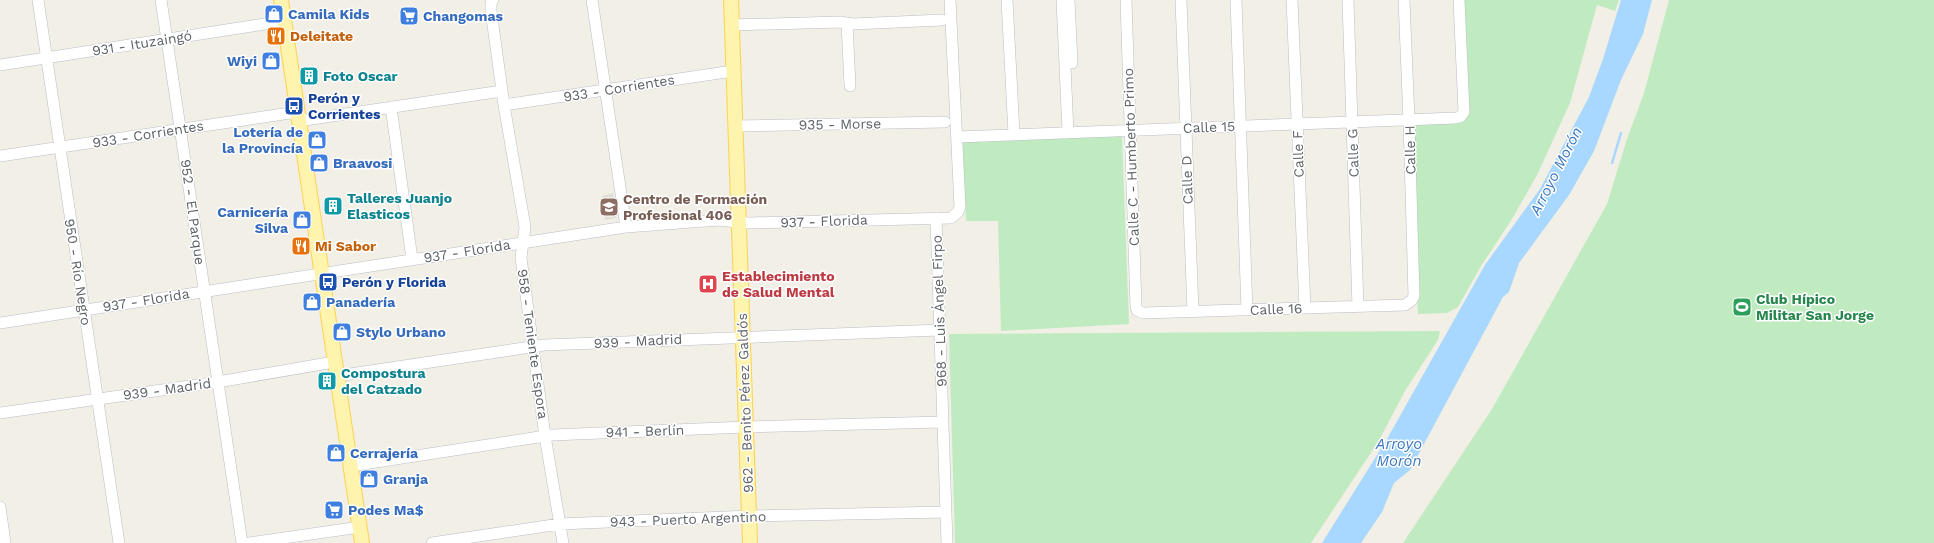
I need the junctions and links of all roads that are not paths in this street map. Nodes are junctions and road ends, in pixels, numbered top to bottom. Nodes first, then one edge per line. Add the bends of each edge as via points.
1 (38, 0) edge
2 (161, 0) edge
3 (281, 0) edge
4 (592, 0) edge
5 (731, 0) edge
6 (950, 0) edge
7 (1008, 0) edge
8 (1062, 0) edge
9 (1070, 0) edge
10 (1126, 0) edge
11 (1181, 0) edge
12 (1236, 0) edge
13 (1292, 0) edge
14 (1348, 0) edge
15 (1404, 0) edge
16 (1459, 0) edge
17 (492, 2) edge
18 (942, 20) dead end
19 (284, 21) junction
20 (847, 23) junction
21 (732, 25) junction
22 (167, 39) junction
23 (47, 58) junction
24 (0, 65) edge
25 (733, 71) junction
26 (850, 86) dead end
27 (606, 89) junction
28 (502, 91) junction
29 (504, 105) junction
30 (391, 108) junction
31 (297, 116) junction
32 (1409, 120) junction
33 (945, 122) dead end
34 (1352, 122) junction
35 (1297, 124) junction
36 (736, 126) junction
37 (1240, 126) junction
38 (181, 128) junction
39 (1185, 128) junction
40 (1131, 131) junction
41 (1071, 132) junction
42 (1014, 134) junction
43 (957, 137) junction
44 (60, 147) junction
45 (0, 156) edge
46 (936, 218) junction
47 (739, 222) junction
48 (626, 227) junction
49 (523, 242) junction
50 (412, 259) junction
51 (323, 274) junction
52 (205, 291) junction
53 (1412, 300) joint
54 (1358, 307) junction
55 (1304, 308) junction
56 (84, 310) junction
57 (1247, 310) junction
58 (1193, 311) junction
59 (1139, 312) joint
60 (0, 323) edge
61 (940, 330) junction
62 (743, 336) junction
63 (533, 347) junction
64 (334, 362) junction
65 (337, 376) junction
66 (218, 382) junction
67 (98, 398) junction
68 (0, 414) edge
69 (943, 422) junction
70 (746, 427) junction
71 (545, 436) junction
72 (350, 466) junction
73 (0, 507) edge
74 (946, 512) junction
75 (750, 516) junction
76 (560, 524) junction
77 (360, 527) junction
78 (5, 543) edge
79 (120, 543) edge
80 (242, 543) edge
81 (249, 543) edge
82 (362, 543) edge
83 (432, 543) edge
84 (563, 543) edge
85 (750, 543) edge
86 (947, 543) edge

1 - 23 street, 950 - Río Negro
2 - 22 street, 952 - El Parque
3 - 19 main road
4 - 27 street
5 - 21 main road, 962 - Benito Pérez Galdós
6 - 43 street, 968 - Luis Ángel Firpo
7 - 42 street
8 - 41 street
9 - 41 street
10 - 40 street, Calle C - Humberto Primo
11 - 39 street, Calle D
12 - 37 street
13 - 35 street, Calle F
14 - 34 street, Calle G
15 - 32 street, Calle H
16 - 32 street, Calle 15 via 1464,112 1460,117
17 - 28 street, 958 - Teniente Espora
18 - 20 street
19 - 22 street, 931 - Ituzaingó
19 - 31 main road
20 - 21 street
20 - 26 street
21 - 25 main road, 962 - Benito Pérez Galdós
22 - 23 street, 931 - Ituzaingó
22 - 38 street, 952 - El Parque
23 - 24 street, 931 - Ituzaingó
23 - 44 street, 950 - Río Negro
25 - 27 street, 933 - Corrientes
25 - 36 main road, 962 - Benito Pérez Galdós
27 - 29 street, 933 - Corrientes
27 - 48 street
28 - 29 street, 958 - Teniente Espora
28 - 30 street, 933 - Corrientes
29 - 49 street, 958 - Teniente Espora via 525,228
30 - 31 street, 933 - Corrientes
30 - 50 street
31 - 38 street, 933 - Corrientes
31 - 51 main road
32 - 34 street, Calle 15
32 - 53 street, Calle H via 1414,296
33 - 36 street, 935 - Morse
34 - 35 street, Calle 15
34 - 54 street, Calle G
35 - 37 street, Calle 15
35 - 55 street, Calle F
36 - 47 main road, 962 - Benito Pérez Galdós
37 - 39 street, Calle 15
37 - 57 street
38 - 44 street, 933 - Corrientes
38 - 52 street, 952 - El Parque
39 - 40 street, Calle 15
39 - 58 street, Calle D
40 - 41 street, Calle 15
40 - 59 street, Calle C - Humberto Primo via 1136,307
41 - 42 street, Calle 15
42 - 43 street, Calle 15
43 - 46 street, 968 - Luis Ángel Firpo via 960,207 951,218
44 - 45 street, 933 - Corrientes
44 - 56 street, 950 - Río Negro
46 - 47 street, 937 - Florida via 748,224
46 - 61 street, 968 - Luis Ángel Firpo
47 - 48 street, 937 - Florida via 712,220
47 - 62 main road, 962 - Benito Pérez Galdós
48 - 49 street, 937 - Florida
49 - 50 street, 937 - Florida
49 - 63 street, 958 - Teniente Espora via 521,258
50 - 51 street, 937 - Florida
51 - 52 street, 937 - Florida
51 - 64 main road
52 - 56 street, 937 - Florida
52 - 66 street, 952 - El Parque
53 - 54 street, Calle 16 via 1405,305
54 - 55 street, Calle 16
55 - 57 street, Calle 16
56 - 60 street, 937 - Florida
56 - 67 street, 950 - Río Negro
57 - 58 street, Calle 16
58 - 59 street, Calle 16
61 - 62 street, 939 - Madrid
61 - 69 street, 968 - Luis Ángel Firpo
62 - 63 street, 939 - Madrid
62 - 70 main road, 962 - Benito Pérez Galdós
63 - 65 street, 939 - Madrid
63 - 71 street, 958 - Teniente Espora
64 - 65 main road
64 - 66 street, 939 - Madrid
65 - 72 main road
66 - 67 street, 939 - Madrid
66 - 80 street, 952 - El Parque
67 - 68 street, 939 - Madrid
67 - 79 street, 950 - Río Negro
69 - 70 street, 941 - Berlín
69 - 74 street, 968 - Luis Ángel Firpo
70 - 71 street, 941 - Berlín
70 - 75 main road, 962 - Benito Pérez Galdós
71 - 72 street, 941 - Berlín
71 - 76 street, 958 - Teniente Espora
72 - 77 main road
73 - 78 street
74 - 75 street, 943 - Puerto Argentino
74 - 86 street, 968 - Luis Ángel Firpo
75 - 76 street, 943 - Puerto Argentino
75 - 85 main road, 962 - Benito Pérez Galdós
76 - 83 street, 943 - Puerto Argentino
76 - 84 street, 958 - Teniente Espora
77 - 81 street
77 - 82 main road

